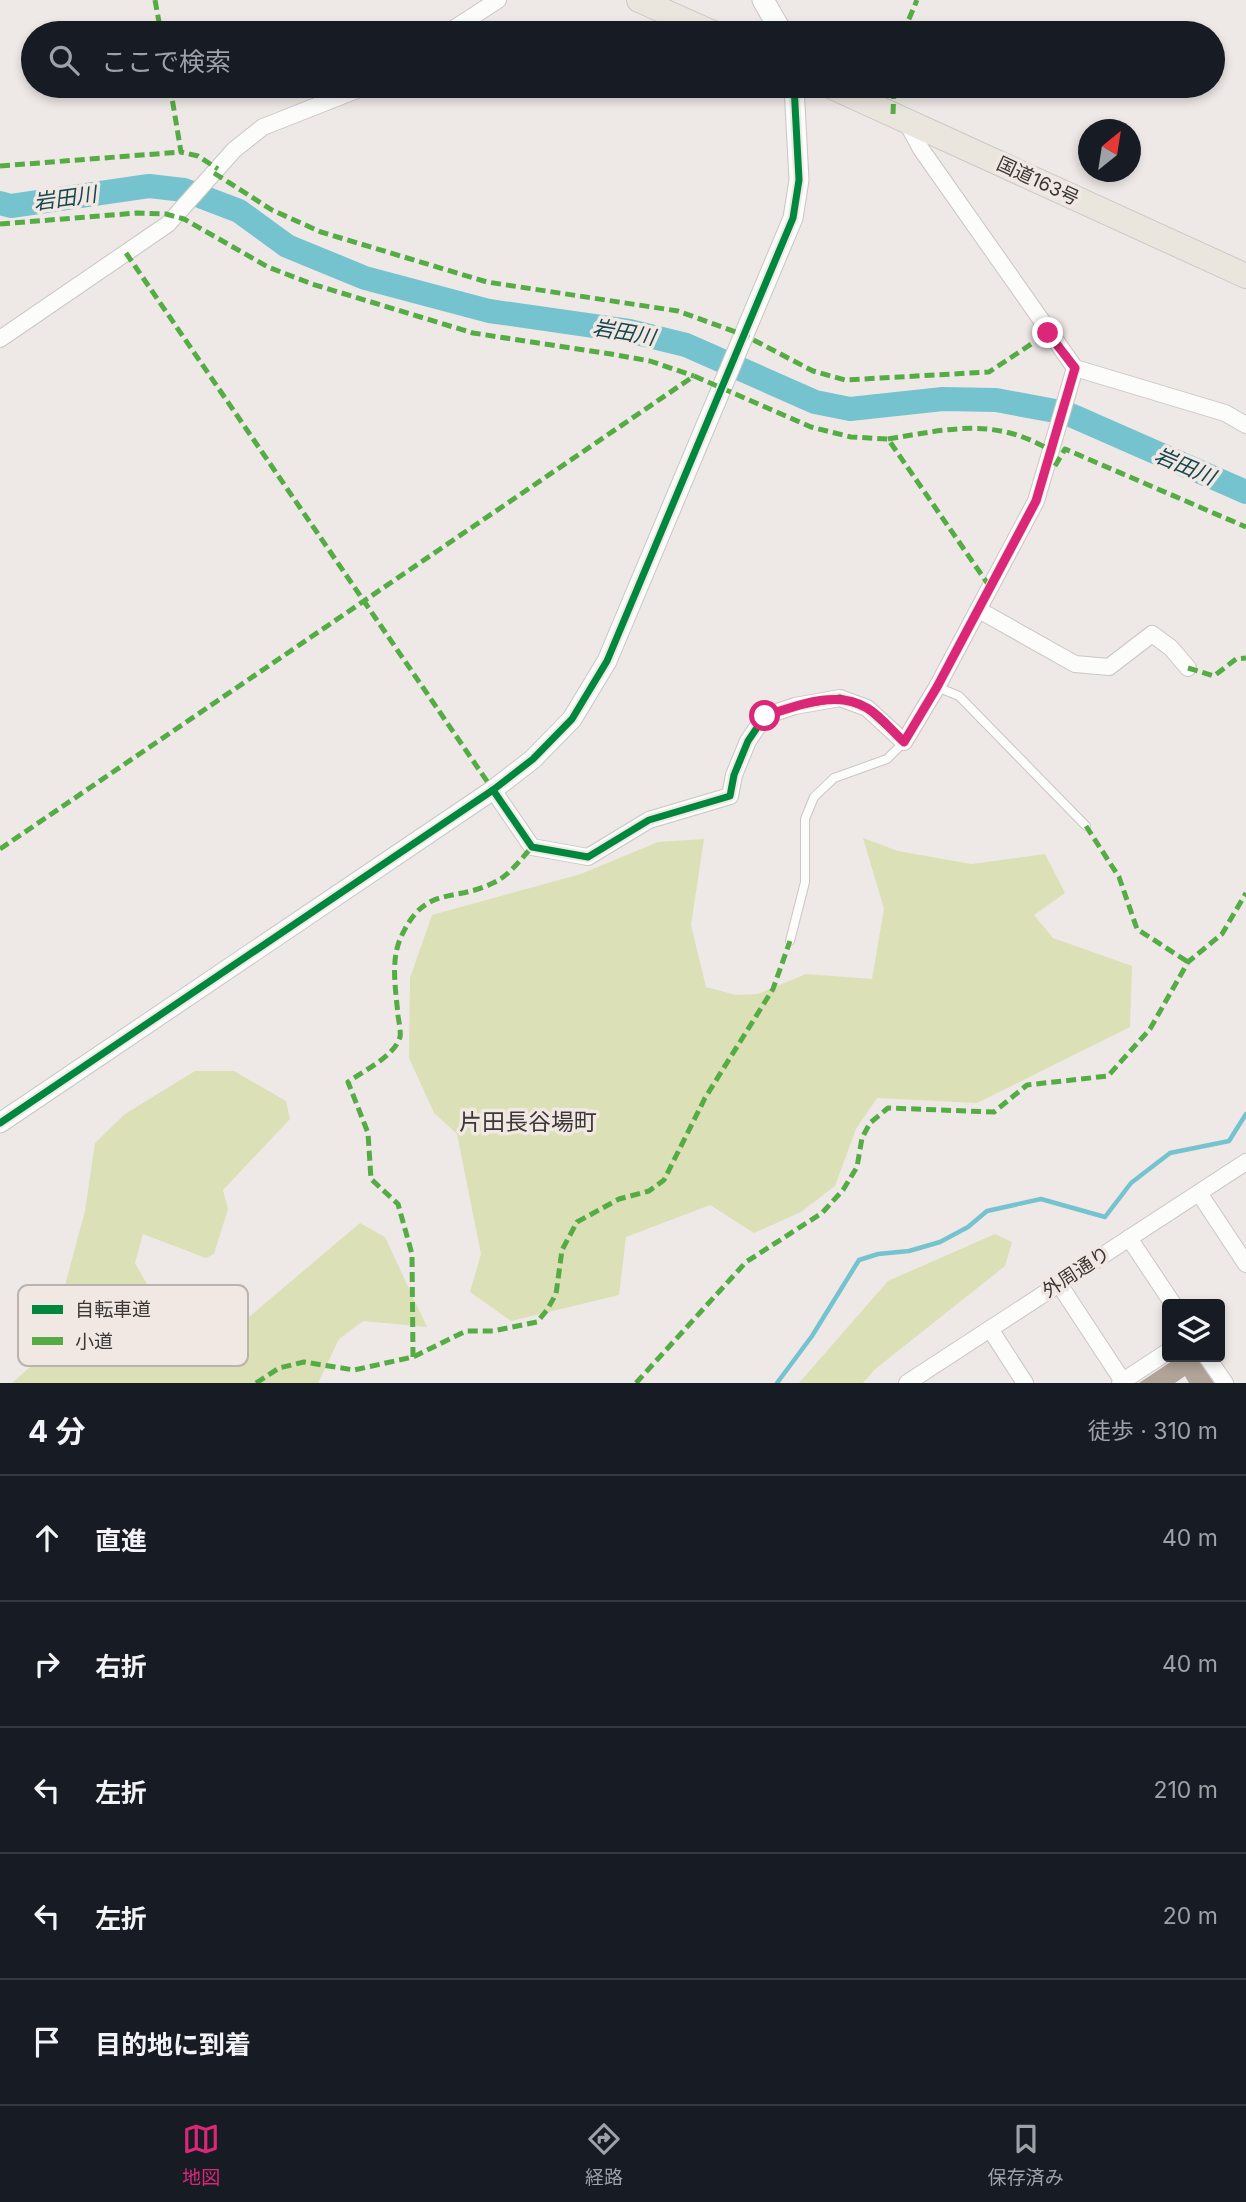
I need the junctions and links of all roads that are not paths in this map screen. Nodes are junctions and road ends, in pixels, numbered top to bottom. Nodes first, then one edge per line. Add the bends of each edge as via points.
1 (498, 0) edge
2 (639, 0) edge
3 (763, 0) edge
4 (466, 21) edge
5 (686, 21) edge
6 (775, 21) edge
7 (337, 98) edge
8 (794, 98) edge
9 (856, 98) edge
10 (905, 120) junction
11 (1246, 276) edge
12 (0, 339) edge
13 (1075, 368) junction
14 (1246, 425) edge
15 (979, 610) junction
16 (1188, 668) dead end
17 (937, 687) junction
18 (904, 742) junction
19 (493, 790) junction
20 (1086, 826) dead end
21 (790, 941) dead end
22 (0, 1124) edge
23 (1246, 1162) edge
24 (1199, 1193) junction
25 (1129, 1238) junction
26 (1246, 1264) edge
27 (1059, 1284) junction
28 (1169, 1299) edge
29 (990, 1329) junction
30 (1162, 1355) edge
31 (1210, 1362) edge
32 (917, 1380) edge
33 (1123, 1382) edge
34 (1025, 1383) edge
35 (1224, 1383) edge

1 - 4 street
2 - 5 highway
3 - 6 main road
7 - 12 street via 263,127 234,150 168,224
8 - 19 street via 798,196 793,218 607,661 572,719 533,759
9 - 10 highway, 国道163号
10 - 11 highway, 国道163号
10 - 13 street
13 - 14 street via 1225,413
13 - 15 street via 1036,501
15 - 16 street via 1074,664 1109,667 1152,634
15 - 17 street
17 - 18 street
17 - 20 lane via 960,696
18 - 19 street via 867,708 840,698 765,716 748,741 730,796 649,820 589,857 532,848
18 - 21 lane via 887,759 834,778 814,797 805,819 805,882
19 - 22 street
23 - 24 street, 外周通り
24 - 25 street, 外周通り
24 - 26 street
25 - 27 street, 外周通り
25 - 28 street
27 - 29 street, 外周通り
27 - 33 street
29 - 32 street, 外周通り
29 - 34 street
30 - 33 street
31 - 35 street

